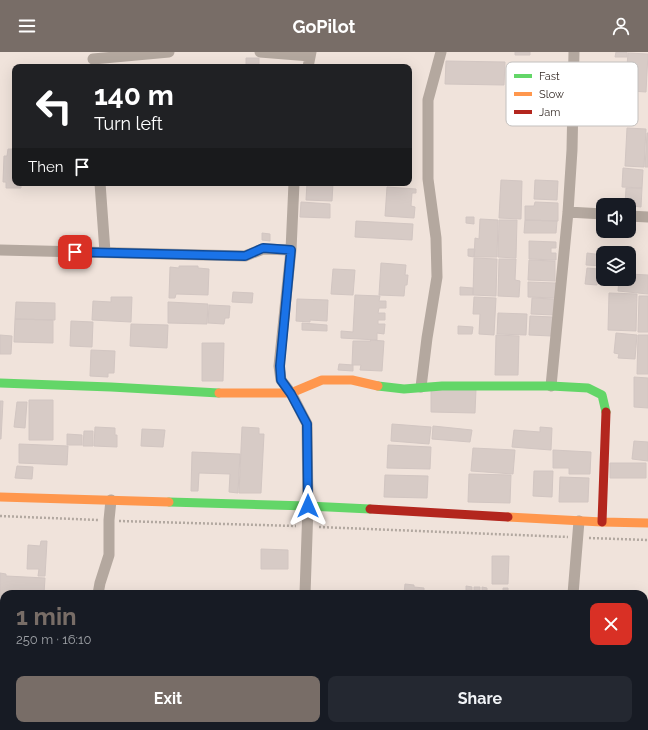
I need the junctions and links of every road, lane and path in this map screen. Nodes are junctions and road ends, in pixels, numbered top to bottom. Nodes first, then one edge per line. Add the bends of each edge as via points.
1 (169, 52) edge
2 (260, 52) edge
3 (441, 52) edge
4 (574, 52) edge
5 (311, 54) edge
6 (91, 59) edge
7 (574, 62) edge
8 (309, 64) edge
9 (572, 126) edge
10 (100, 186) edge
11 (294, 186) edge
12 (568, 212) junction
13 (596, 214) edge
14 (636, 216) edge
15 (648, 217) edge
16 (0, 250) edge
17 (291, 250) junction
18 (105, 252) junction
19 (0, 383) edge
20 (552, 386) junction
21 (421, 387) junction
22 (291, 394) junction
23 (0, 497) edge
24 (112, 500) junction
25 (308, 506) junction
26 (0, 516) edge
27 (109, 520) junction
28 (579, 521) junction
29 (602, 522) junction
30 (648, 523) edge
31 (307, 526) junction
32 (578, 538) junction
33 (648, 540) edge
34 (99, 590) edge
35 (305, 590) edge
36 (573, 590) edge

1 - 6 street
2 - 5 street
3 - 21 street via 428,100 428,178 436,238 437,277
4 - 7 street
5 - 8 street
9 - 12 street
10 - 18 street
11 - 17 street
12 - 13 street
12 - 20 street
14 - 15 street
16 - 18 street
17 - 18 street via 263,248 245,256
17 - 22 street via 280,366 281,380
19 - 22 street via 208,393
20 - 21 street
20 - 29 street via 588,388 602,395 606,409
21 - 22 street via 404,389 380,387 352,380 322,380
22 - 25 street via 307,424
23 - 24 street
24 - 25 street
24 - 27 street
25 - 28 street
25 - 31 street
26 - 27 path
27 - 31 path
27 - 34 street via 109,555
28 - 29 street
28 - 32 street
29 - 30 street
31 - 32 path
31 - 35 street
32 - 33 path
32 - 36 street

